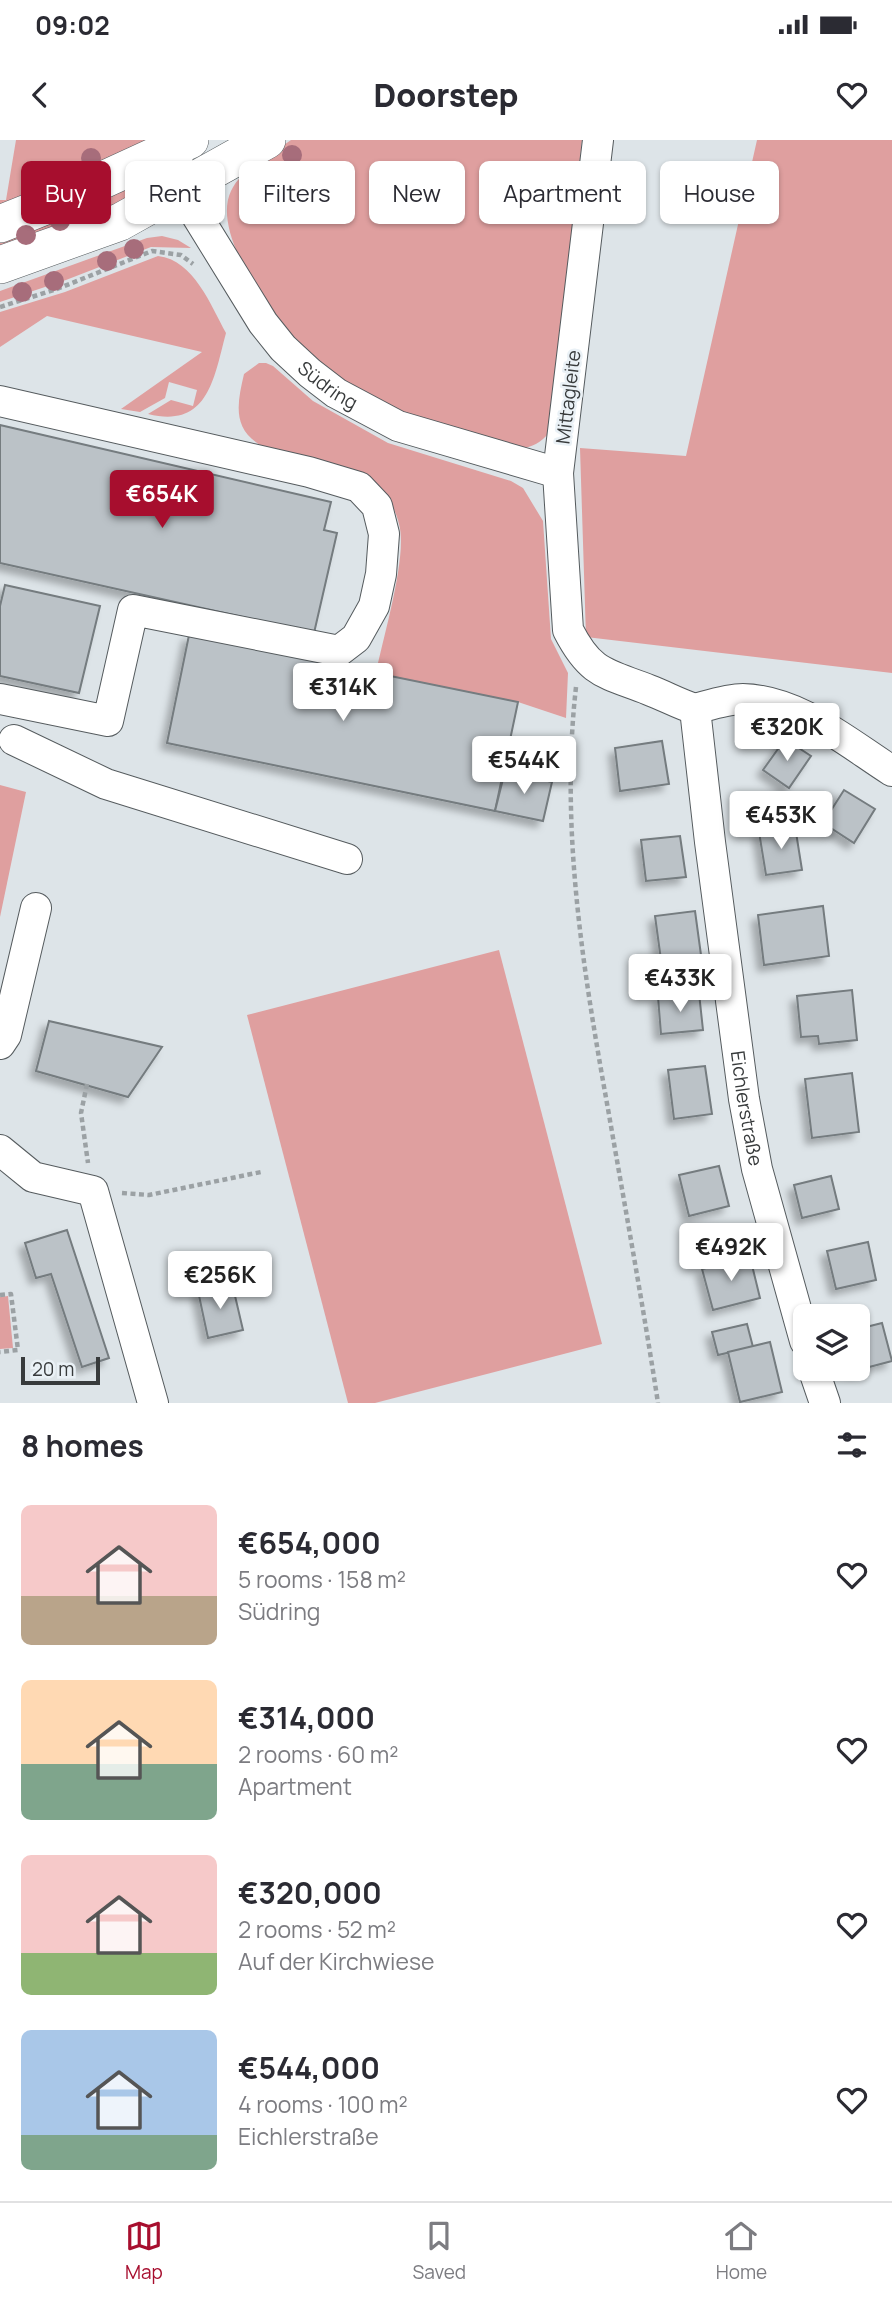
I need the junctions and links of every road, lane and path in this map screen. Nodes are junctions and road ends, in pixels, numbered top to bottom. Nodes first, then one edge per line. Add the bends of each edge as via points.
1 (267, 140) edge
2 (598, 140) edge
3 (183, 144) edge
4 (225, 164) edge
5 (125, 219) edge
6 (0, 224) edge
7 (202, 224) edge
8 (0, 265) edge
9 (200, 274) dead end
10 (0, 307) edge
11 (0, 401) edge
12 (558, 474) junction
13 (579, 652) junction
14 (0, 699) edge
15 (41, 707) junction
16 (695, 709) junction
17 (7, 740) edge
18 (892, 771) edge
19 (347, 859) dead end
20 (36, 908) dead end
21 (0, 1044) edge
22 (87, 1084) dead end
23 (0, 1150) edge
24 (261, 1172) dead end
25 (93, 1191) junction
26 (0, 1295) edge
27 (795, 1304) edge
28 (0, 1352) edge
29 (817, 1381) edge
30 (153, 1403) edge
31 (658, 1403) edge
32 (825, 1403) edge

1 - 4 main road
2 - 12 street, Mittagleite
3 - 6 main road, Südring
5 - 8 main road
7 - 12 street, Südring via 263,323 283,348 336,393 398,426
9 - 10 path via 181,255 152,251
11 - 15 street via 359,487 377,506 384,534 374,606 356,639 339,651 133,610 108,720
12 - 13 street, Mittagleite via 568,630
13 - 16 street via 610,677
13 - 31 path via 569,795 584,976
14 - 15 street
15 - 17 street
16 - 18 street via 740,699 785,707
16 - 27 street, Eichlerstraße via 744,1099 757,1169
17 - 19 street via 106,784
20 - 21 street
22 - 25 path via 81,1113
23 - 25 street via 33,1177
24 - 25 path via 149,1195
25 - 30 street
26 - 28 path via 12,1294 18,1350
29 - 32 street

